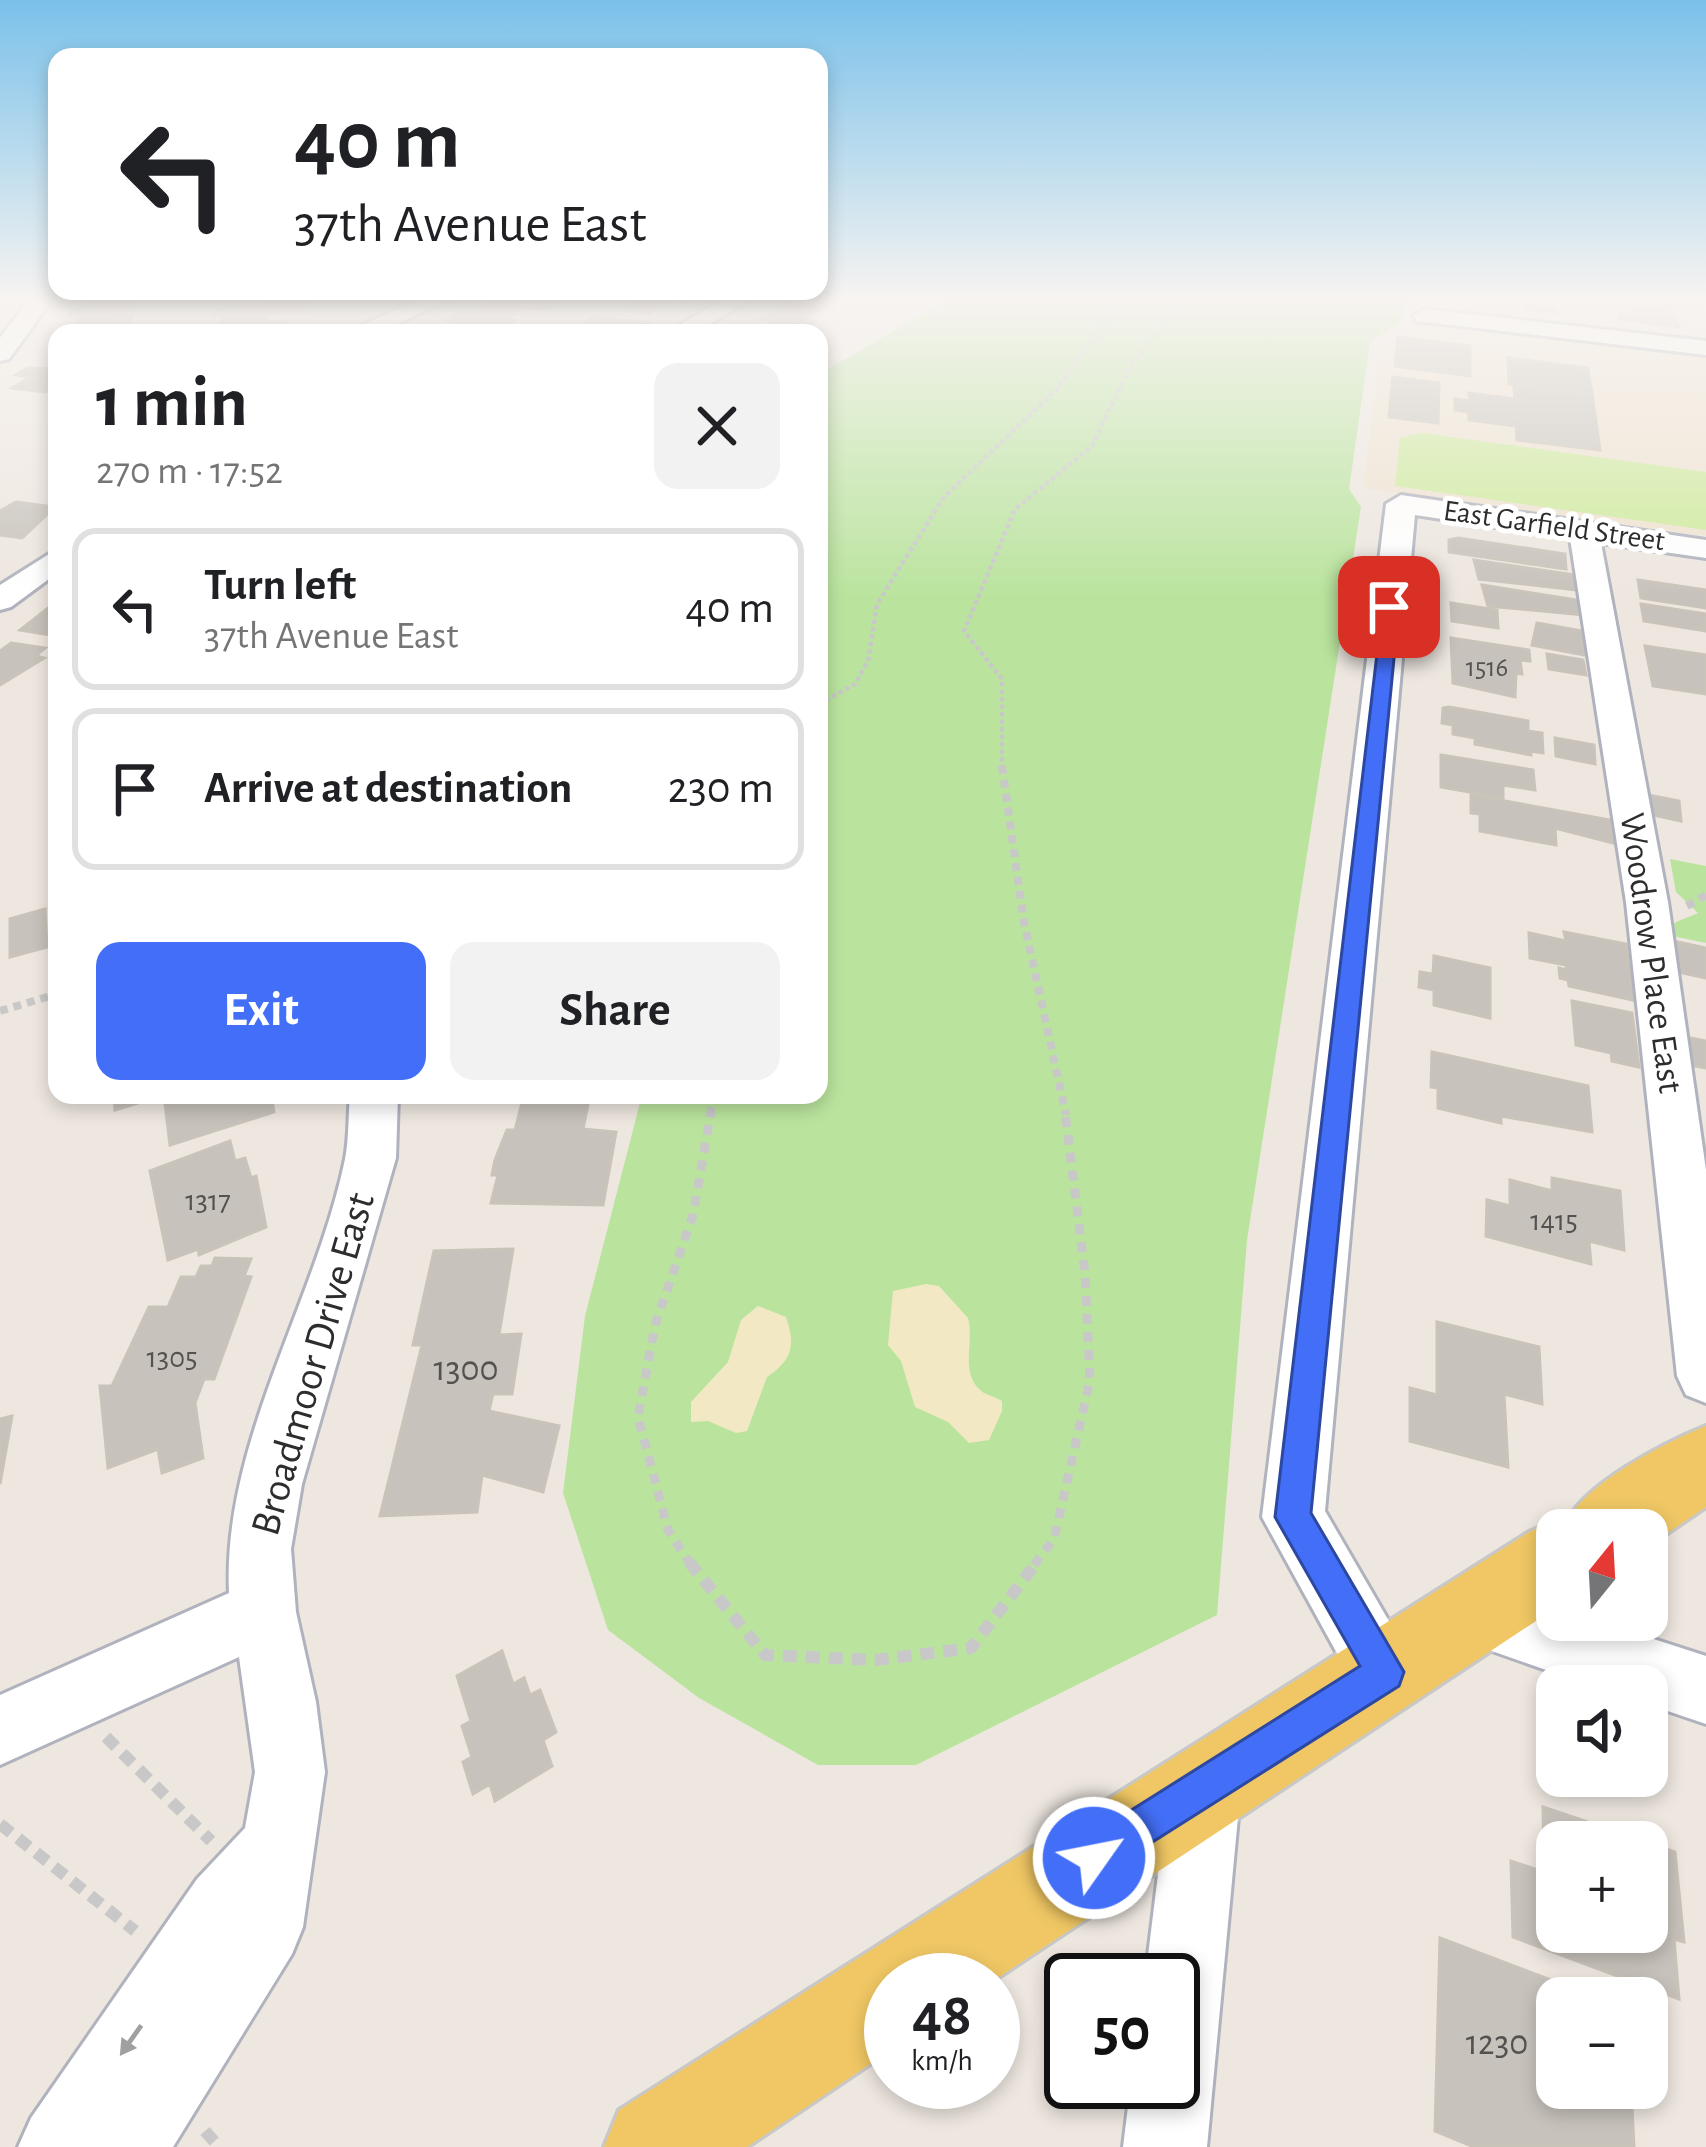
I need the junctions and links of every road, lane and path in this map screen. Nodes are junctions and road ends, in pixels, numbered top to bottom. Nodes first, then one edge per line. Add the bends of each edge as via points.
1 (1050, 396) edge
2 (1116, 396) edge
3 (1584, 531) junction
4 (1706, 549) edge
5 (48, 564) edge
6 (0, 600) edge
7 (828, 699) edge
8 (48, 997) edge
9 (0, 1011) edge
10 (374, 1104) edge
11 (712, 1104) edge
12 (1706, 1376) edge
13 (1706, 1463) edge
14 (1635, 1509) edge
15 (1536, 1574) edge
16 (263, 1612) junction
17 (1475, 1614) junction
18 (1385, 1672) junction
19 (1706, 1690) edge
20 (95, 1726) dead end
21 (0, 1730) edge
22 (1205, 1785) junction
23 (0, 1824) edge
24 (249, 1848) junction
25 (154, 1947) dead end
26 (950, 1953) edge
27 (1187, 1953) edge
28 (864, 2010) edge
29 (1169, 2109) edge
30 (60, 2147) edge
31 (125, 2147) edge
32 (656, 2147) edge
33 (1165, 2147) edge

1 - 7 path via 944,497 877,604 868,662 855,684
2 - 11 path via 1092,446 1015,509 964,631 1002,679 1002,790 1061,1077 1090,1380 1054,1539 971,1648 875,1660 765,1655 668,1530 638,1417 655,1325 693,1215
3 - 4 street, East Garfield Street
3 - 12 street, Woodrow Place East via 1647,902
3 - 18 street, East Garfield Street via 1401,504 1293,1517
5 - 6 street
8 - 9 path
10 - 16 street, Broadmoor Drive East via 371,1158 271,1484 259,1550
13 - 14 main road
15 - 17 main road
16 - 21 street
16 - 24 street, Broadmoor Drive East via 290,1772
17 - 18 main road
17 - 19 street
18 - 22 main road
20 - 24 path
22 - 26 main road
22 - 27 street
23 - 25 path
24 -> 30 street via 224,1906
24 - 31 street, Broadmoor Drive East via 265,1928
28 - 32 main road
29 - 33 street

